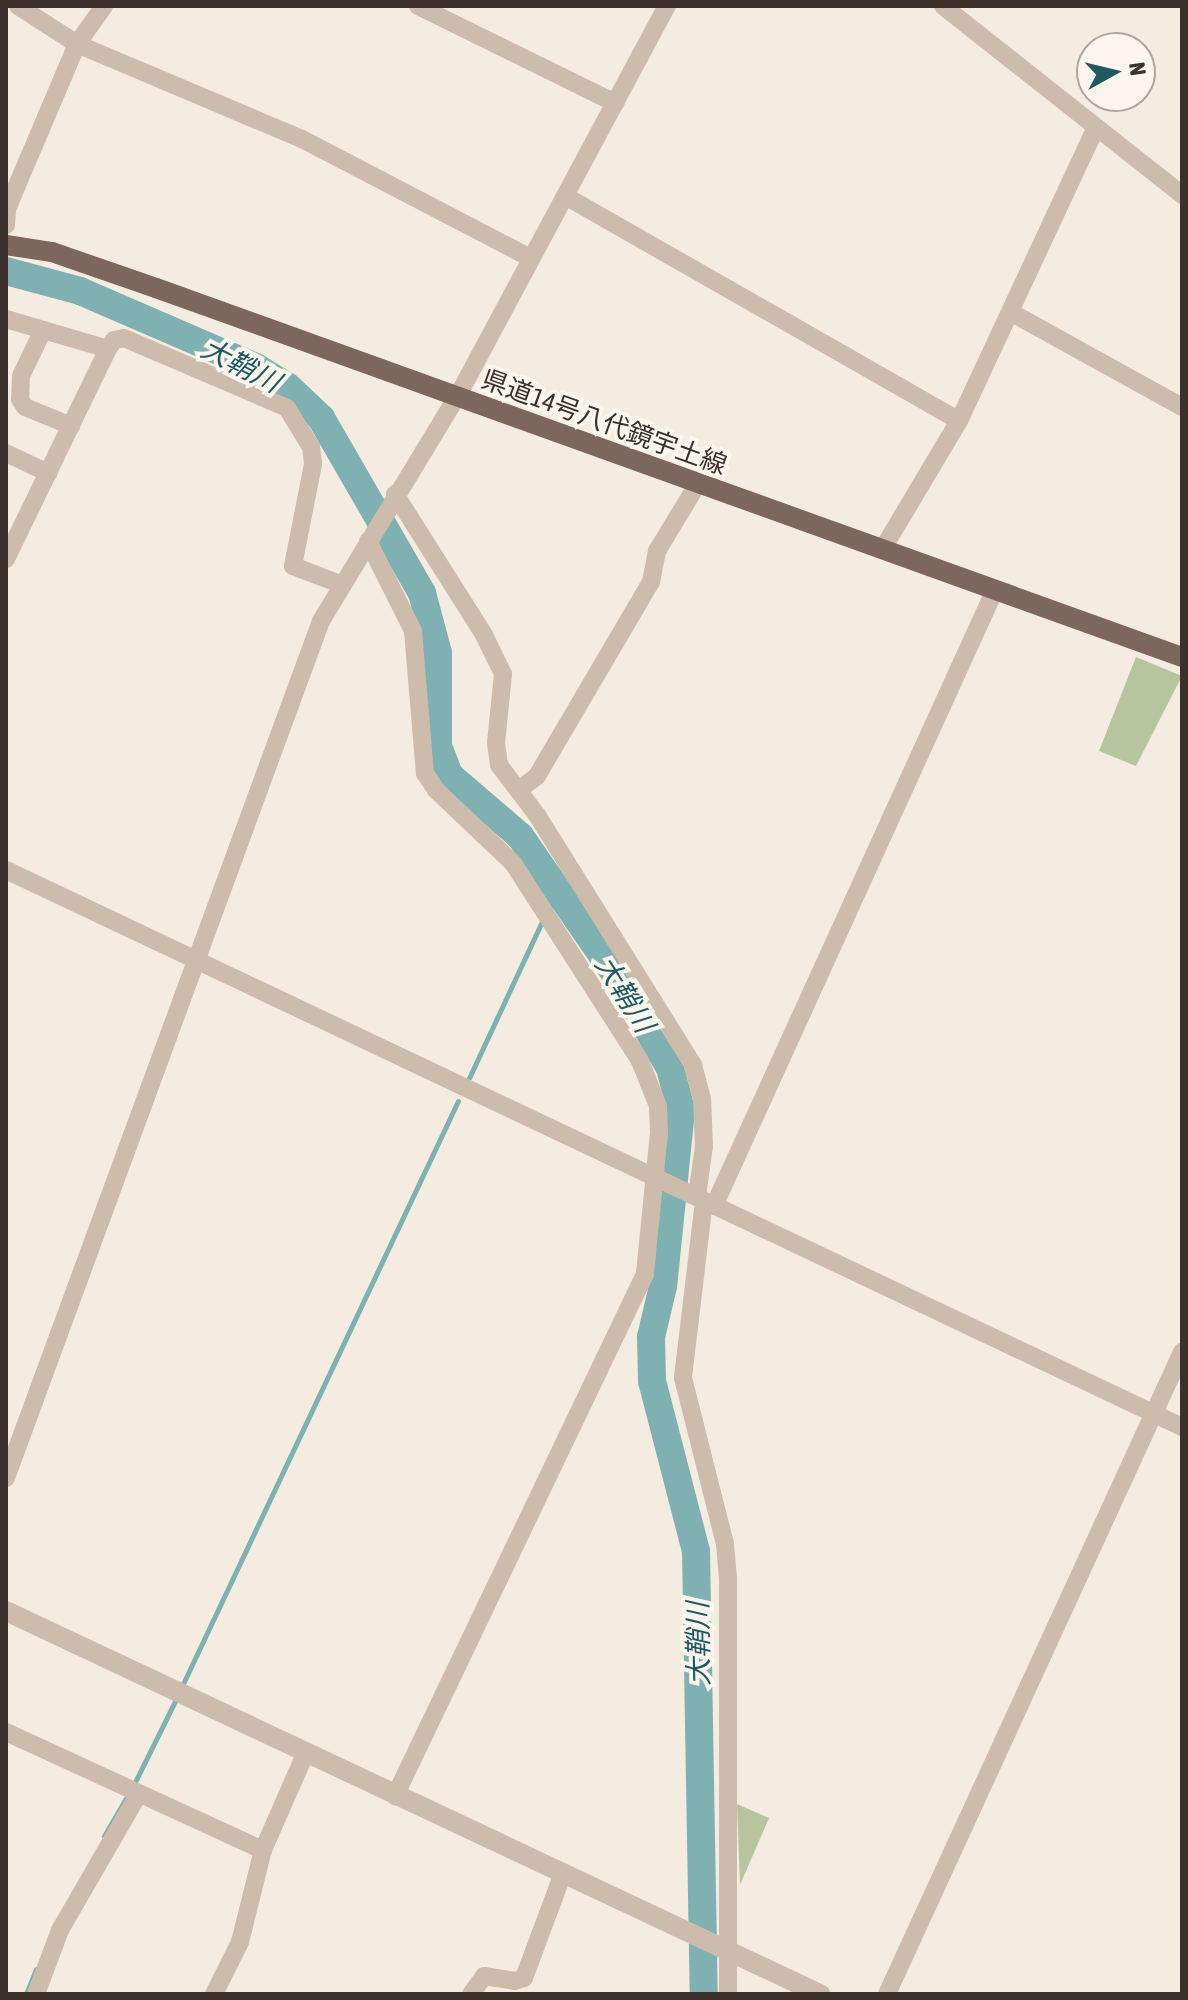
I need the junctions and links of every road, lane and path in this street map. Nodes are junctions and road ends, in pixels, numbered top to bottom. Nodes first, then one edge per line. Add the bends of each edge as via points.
1 (18, 6) edge
2 (104, 6) edge
3 (418, 6) edge
4 (667, 6) edge
5 (943, 6) edge
6 (77, 44) junction
7 (615, 103) junction
8 (1096, 127) junction
9 (1182, 195) edge
10 (567, 197) junction
11 (6, 225) edge
12 (6, 245) edge
13 (531, 258) junction
14 (1012, 313) junction
15 (6, 319) edge
16 (43, 330) junction
17 (108, 349) junction
18 (454, 397) junction
19 (1182, 407) edge
20 (959, 421) junction
21 (71, 426) junction
22 (6, 453) edge
23 (48, 473) junction
24 (697, 485) junction
25 (393, 498) junction
26 (370, 538) junction
27 (882, 550) junction
28 (6, 559) edge
29 (340, 584) junction
30 (994, 592) junction
31 (1182, 657) edge
32 (520, 789) junction
33 (6, 870) edge
34 (195, 961) junction
35 (656, 1180) junction
36 (701, 1199) junction
37 (1182, 1352) edge
38 (1152, 1413) junction
39 (1182, 1427) edge
40 (6, 1478) edge
41 (6, 1611) edge
42 (6, 1732) edge
43 (306, 1752) junction
44 (138, 1795) junction
45 (395, 1796) junction
46 (263, 1850) junction
47 (563, 1873) junction
48 (722, 1948) junction
49 (36, 1994) edge
50 (214, 1994) edge
51 (471, 1994) edge
52 (728, 1994) edge
53 (820, 1994) edge
54 (887, 1994) edge

1 - 6 street
2 - 6 street
3 - 7 street
4 - 7 street
5 - 8 street
6 - 11 street via 7,209
6 - 13 street via 302,139
7 - 10 street
8 - 9 street
8 - 14 street
10 - 13 street
10 - 20 street
12 - 18 main road, 県道14号八代鏡宇土線 via 67,257
13 - 18 street
14 - 19 street
14 - 20 street
15 - 16 street
16 - 17 street
16 - 21 street via 21,376 20,399 25,407
17 - 21 street
17 - 29 street via 114,340 124,338 287,408 311,447 313,464 293,566
18 - 24 main road, 県道14号八代鏡宇土線
18 - 25 street
20 - 27 street
21 - 23 street
22 - 23 street
23 - 28 street
24 - 27 main road, 県道14号八代鏡宇土線
24 - 32 street via 657,551 643,595 537,776
25 - 26 street
25 - 32 street via 484,635 503,674 496,755
26 - 29 street
26 - 35 street via 413,631 425,773 444,798 498,845 650,1080 659,1133
27 - 30 main road, 県道14号八代鏡宇土線
29 - 34 street via 289,700
30 - 31 main road, 県道14号八代鏡宇土線
30 - 36 street
32 - 36 street via 693,1065 704,1146
33 - 34 street
34 - 35 street
34 - 40 street
35 - 36 street
35 - 45 street via 645,1274
36 - 38 street
36 - 48 street via 683,1378 726,1555
37 - 38 street
38 - 39 street
38 - 54 street
41 - 43 street
42 - 44 street
43 - 45 street
43 - 46 street
44 - 46 street
44 - 49 street via 60,1930
45 - 47 street
46 - 50 street via 240,1942
47 - 48 street
47 - 51 street via 524,1978 484,1976
48 - 52 street
48 - 53 street

